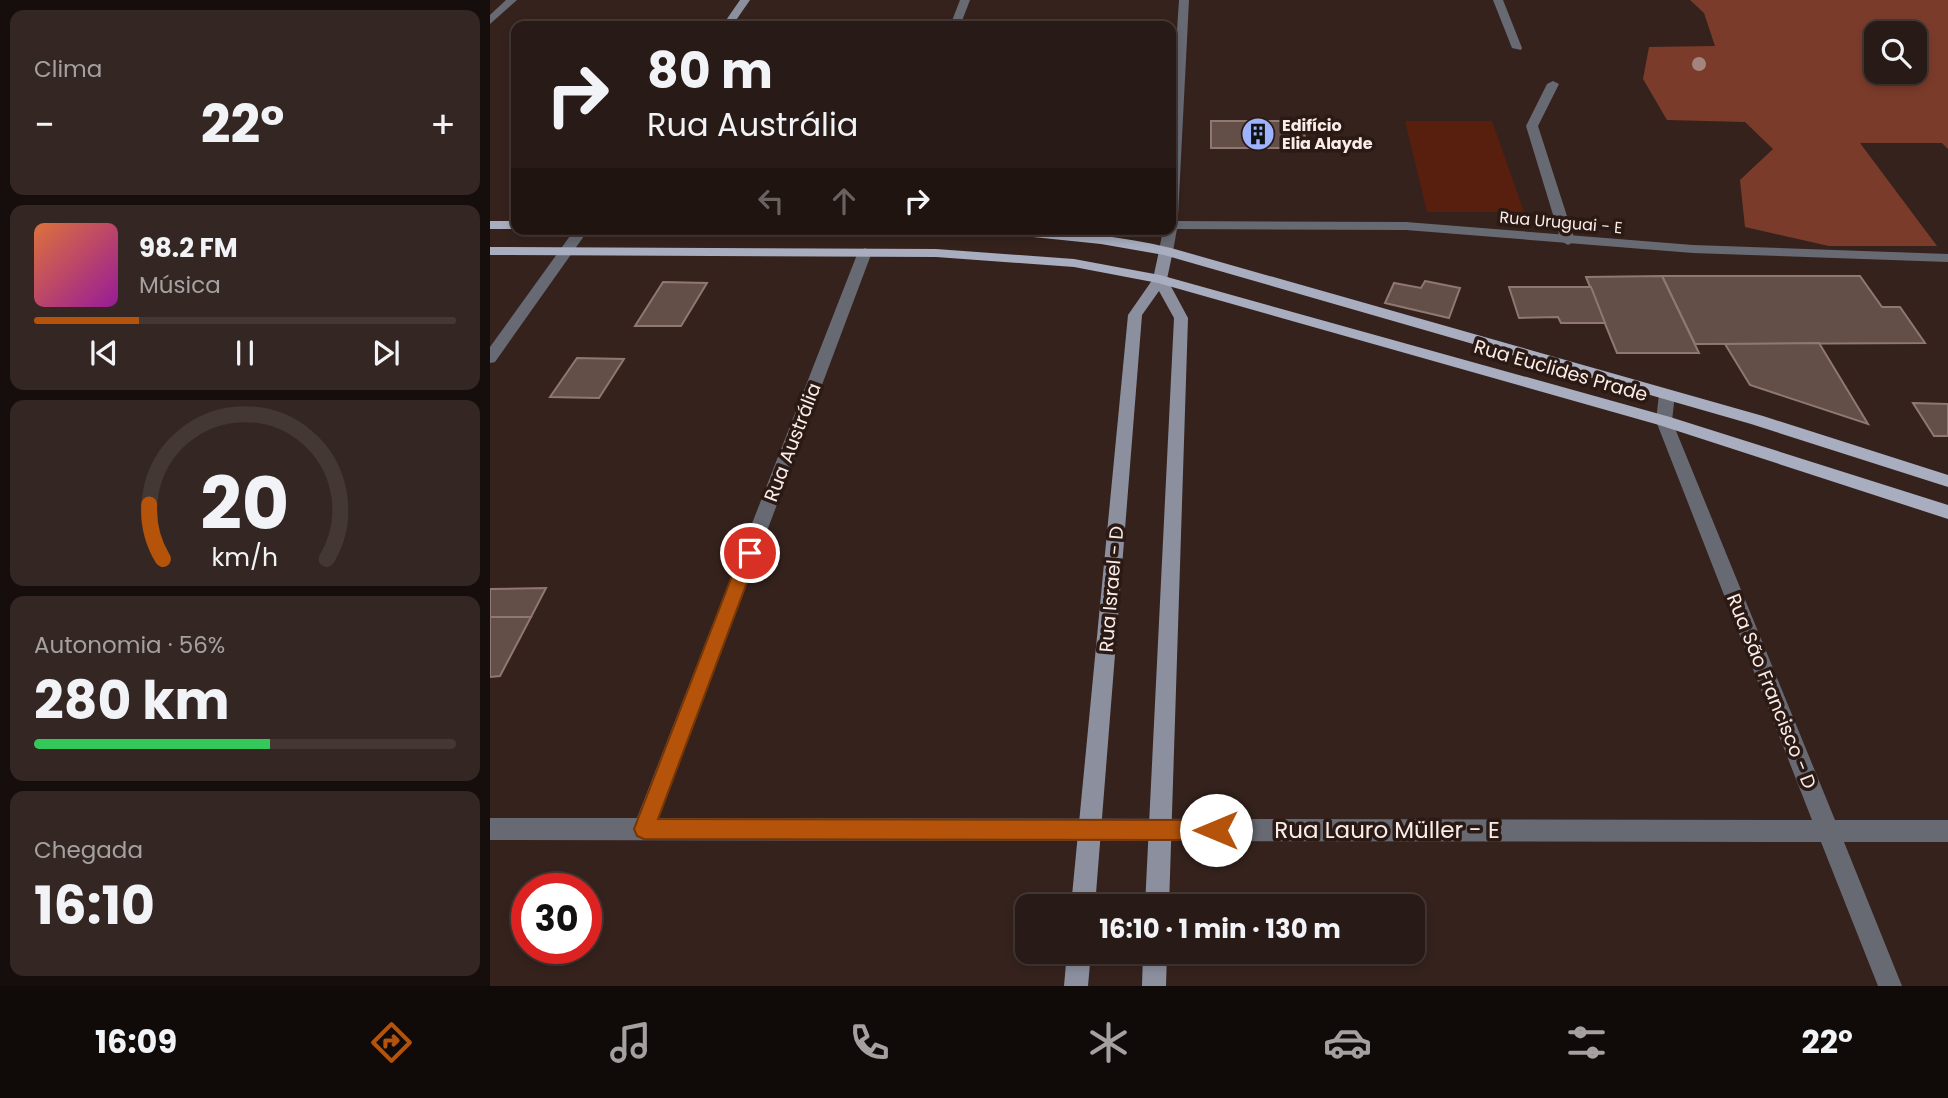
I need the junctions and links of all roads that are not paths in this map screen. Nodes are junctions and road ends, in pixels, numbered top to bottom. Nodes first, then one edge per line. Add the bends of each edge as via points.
1 (512, 0) edge
2 (746, 0) edge
3 (965, 0) edge
4 (1184, 0) edge
5 (1498, 0) edge
6 (490, 20) edge
7 (731, 21) edge
8 (957, 21) edge
9 (1517, 48) dead end
10 (1553, 84) dead end
11 (1176, 133) edge
12 (490, 225) edge
13 (511, 225) edge
14 (1176, 227) edge
15 (578, 235) edge
16 (1053, 235) edge
17 (1169, 235) edge
18 (1568, 241) junction
19 (490, 251) edge
20 (566, 251) junction
21 (1166, 251) junction
22 (865, 252) junction
23 (1945, 262) edge
24 (1160, 279) junction
25 (490, 358) edge
26 (1667, 394) junction
27 (1664, 421) junction
28 (1948, 481) edge
29 (1948, 512) edge
30 (490, 829) edge
31 (644, 829) junction
32 (1089, 830) junction
33 (1160, 830) junction
34 (1828, 831) junction
35 (1948, 831) edge
36 (1084, 894) edge
37 (1157, 894) edge
38 (1078, 964) edge
39 (1155, 964) edge
40 (1076, 986) edge
41 (1154, 986) edge
42 (1890, 986) edge

1 - 6 street
2 - 7 street
3 - 8 street
4 - 11 street
5 - 9 street
10 - 18 street via 1532,126
12 - 13 main road
14 - 18 street, Rua Uruguai - E via 1406,226
15 - 20 street
16 - 21 main road
17 - 21 street, Rua Israel - D
18 - 23 street, Rua Uruguai - E
19 - 20 main road
20 - 22 main road
20 - 25 street
21 - 24 street, Rua Israel - D
21 - 26 main road, Rua Euclides Prade
22 - 24 main road via 1050,261
22 - 31 street, Rua Austrália
24 - 27 main road, Rua Euclides Prade
24 - 32 street, Rua Israel - D via 1135,315
24 - 33 street via 1181,318
26 - 27 street, Rua São Francisco - D
26 - 28 main road, Rua Euclides Prade
27 - 29 main road, Rua Euclides Prade
27 - 34 street, Rua São Francisco - D
30 - 31 street, Rua Lauro Müller - E
31 - 32 street, Rua Lauro Müller - E
32 - 33 street, Rua Lauro Müller - E
32 - 36 street, Rua Israel - D
33 - 34 street, Rua Lauro Müller - E
33 - 37 street
34 - 35 street, Rua Lauro Müller - E
34 - 42 street, Rua São Francisco - D
38 - 40 street
39 - 41 street

